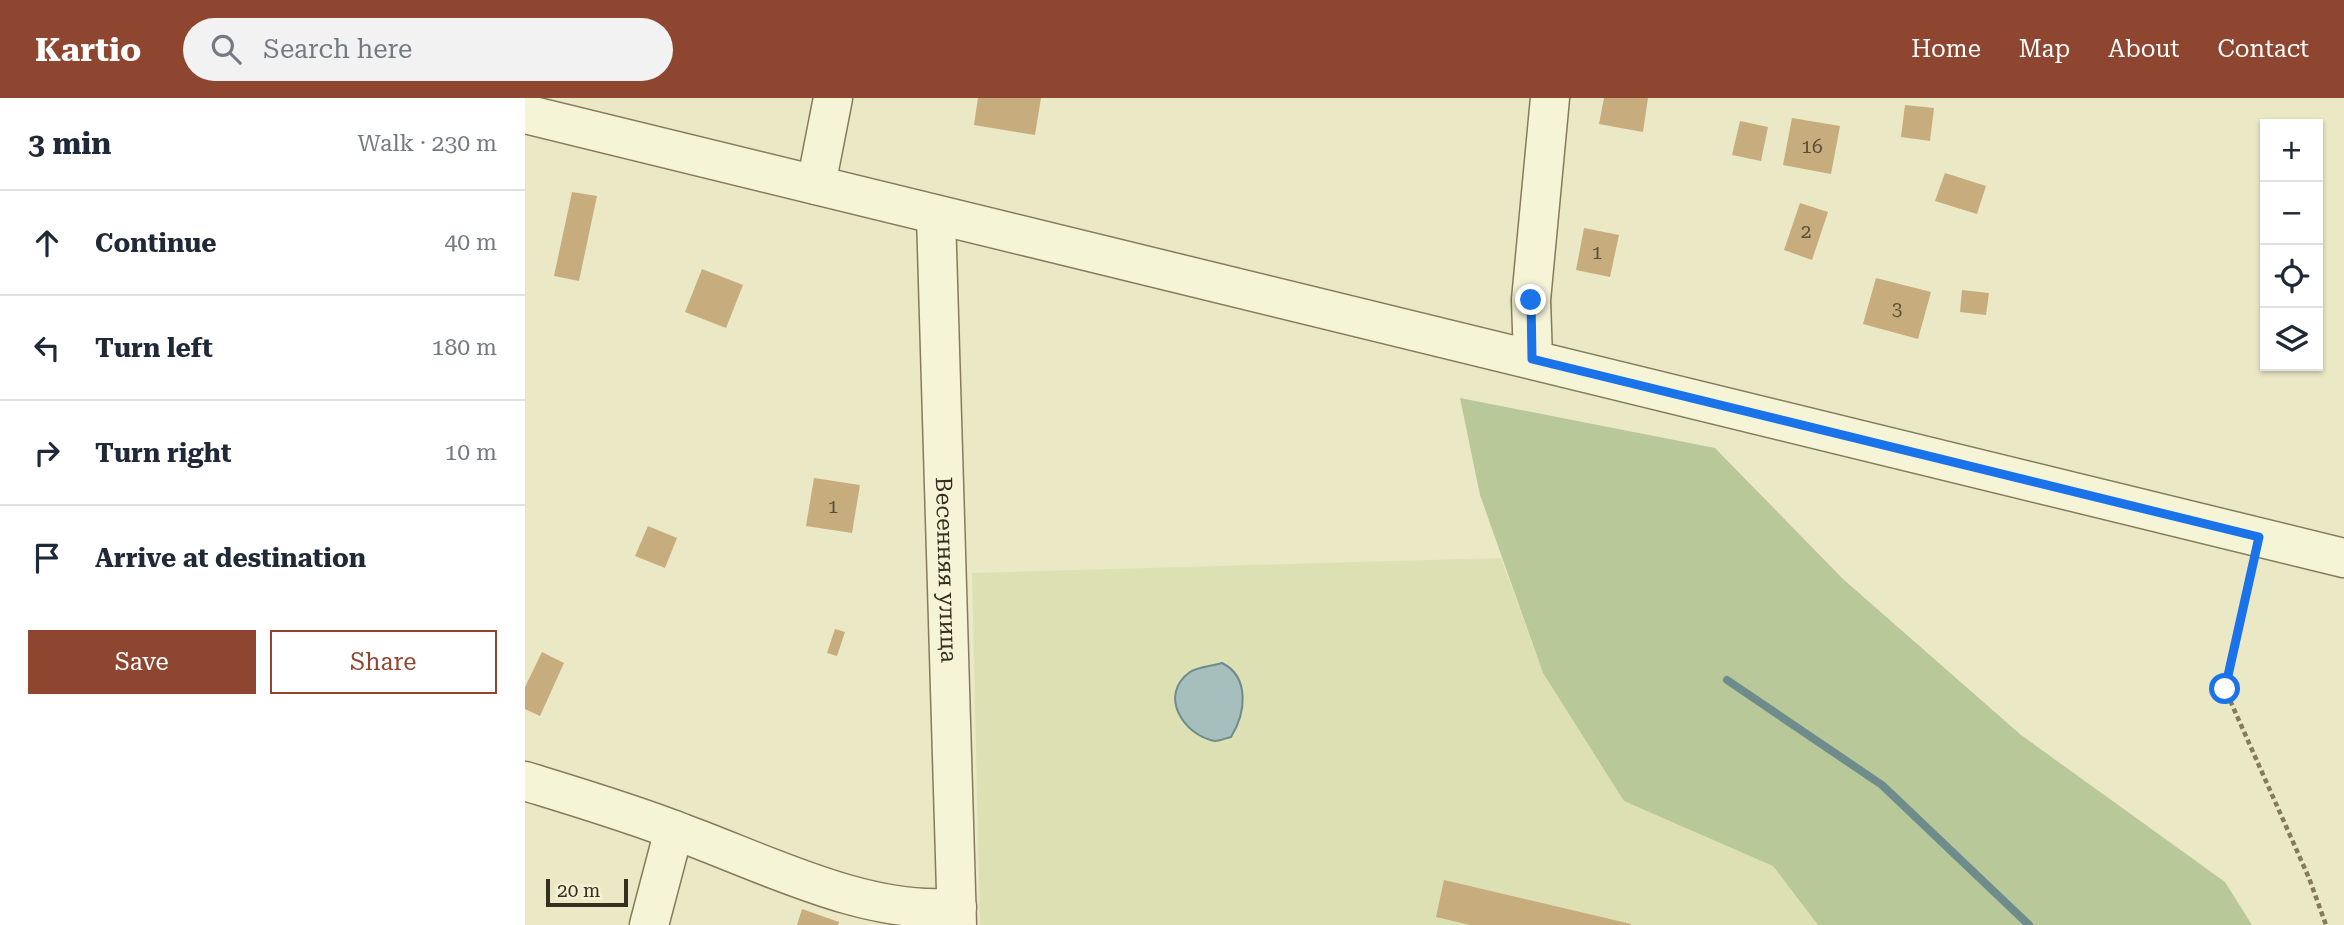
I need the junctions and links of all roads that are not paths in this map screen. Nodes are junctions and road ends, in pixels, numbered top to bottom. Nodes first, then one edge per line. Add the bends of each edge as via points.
1 (833, 98) edge
2 (1550, 98) edge
3 (525, 114) edge
4 (816, 185) junction
5 (936, 215) junction
6 (1532, 359) junction
7 (2344, 558) edge
8 (525, 781) edge
9 (674, 830) junction
10 (957, 916) edge
11 (649, 925) edge

1 - 4 street
2 - 6 street via 1531,300
3 - 4 street
4 - 5 street
5 - 6 street
5 - 10 street, Весенняя улица
6 - 7 street
8 - 9 street
9 - 10 street via 859,899
9 - 11 street

